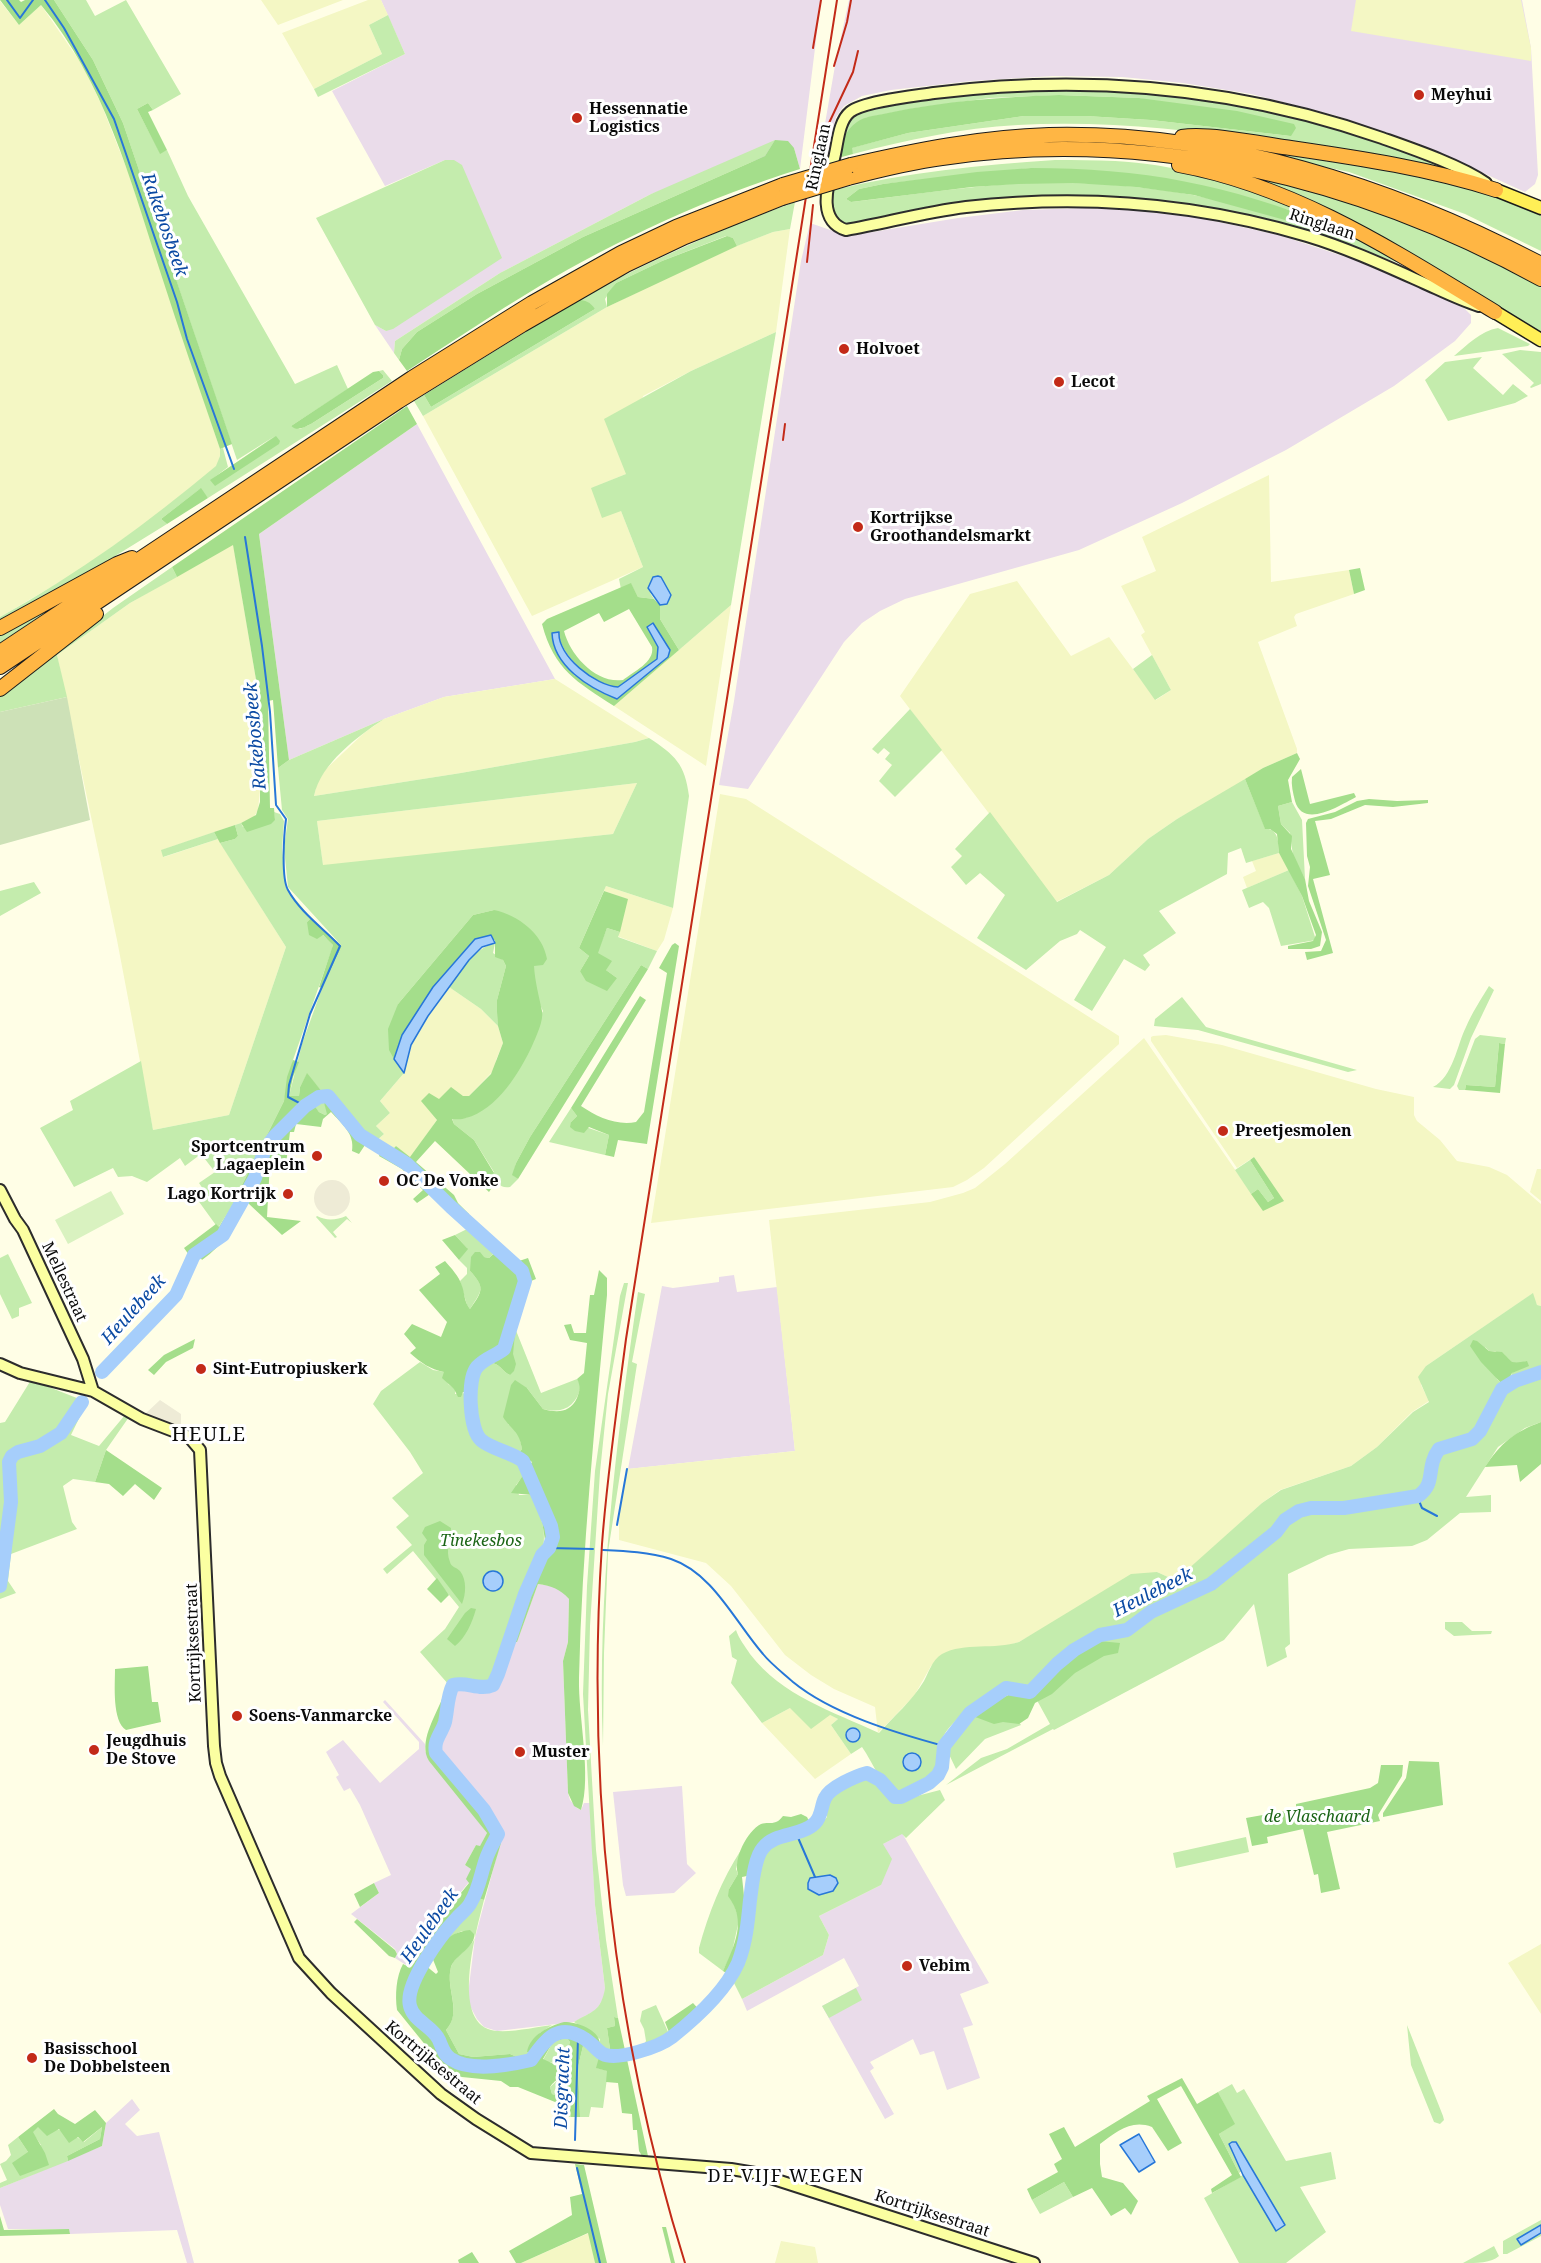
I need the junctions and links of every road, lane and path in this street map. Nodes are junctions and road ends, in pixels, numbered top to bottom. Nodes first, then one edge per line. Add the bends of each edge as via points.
1 (1159, 142) junction
2 (1131, 152) junction
3 (850, 171) junction
4 (1496, 190) junction
5 (1541, 208) edge
6 (1541, 264) edge
7 (1541, 279) edge
8 (1495, 312) junction
9 (1541, 340) edge
10 (156, 557) junction
11 (0, 628) edge
12 (0, 652) edge
13 (0, 667) edge
14 (0, 689) edge
15 (0, 1190) edge
16 (0, 1364) edge
17 (93, 1391) junction
18 (1034, 2263) edge

1 - 3 highway via 1048,135 967,142
1 - 4 highway via 1187,136 1238,140 1378,160
1 - 6 highway via 1256,157 1349,182 1446,218
2 - 3 highway via 1045,148
2 - 7 highway via 1256,170 1348,194 1482,248
2 - 8 highway via 1146,159 1222,175 1313,209 1389,248
3 - 10 highway, bridge via 676,227 532,303
4 - 5 main road, Ringlaan
4 - 8 street, Ringlaan via 1441,160 1344,125 1277,107 1191,91 1098,84 1013,85 925,95 861,106 849,112 843,121 826,204 827,215 846,230 929,212 1002,203 1084,201 1171,207 1307,236
8 - 9 main road, Ringlaan
10 - 11 highway via 117,564
10 - 12 highway
10 - 13 highway
10 - 14 highway via 138,583
15 - 17 street, Mellestraat via 77,1346
16 - 17 street via 20,1373
17 - 18 street, Kortrijksestraat via 142,1419 189,1437 200,1450 216,1763 292,1946 307,1969 331,1993 441,2094 531,2153 755,2173

